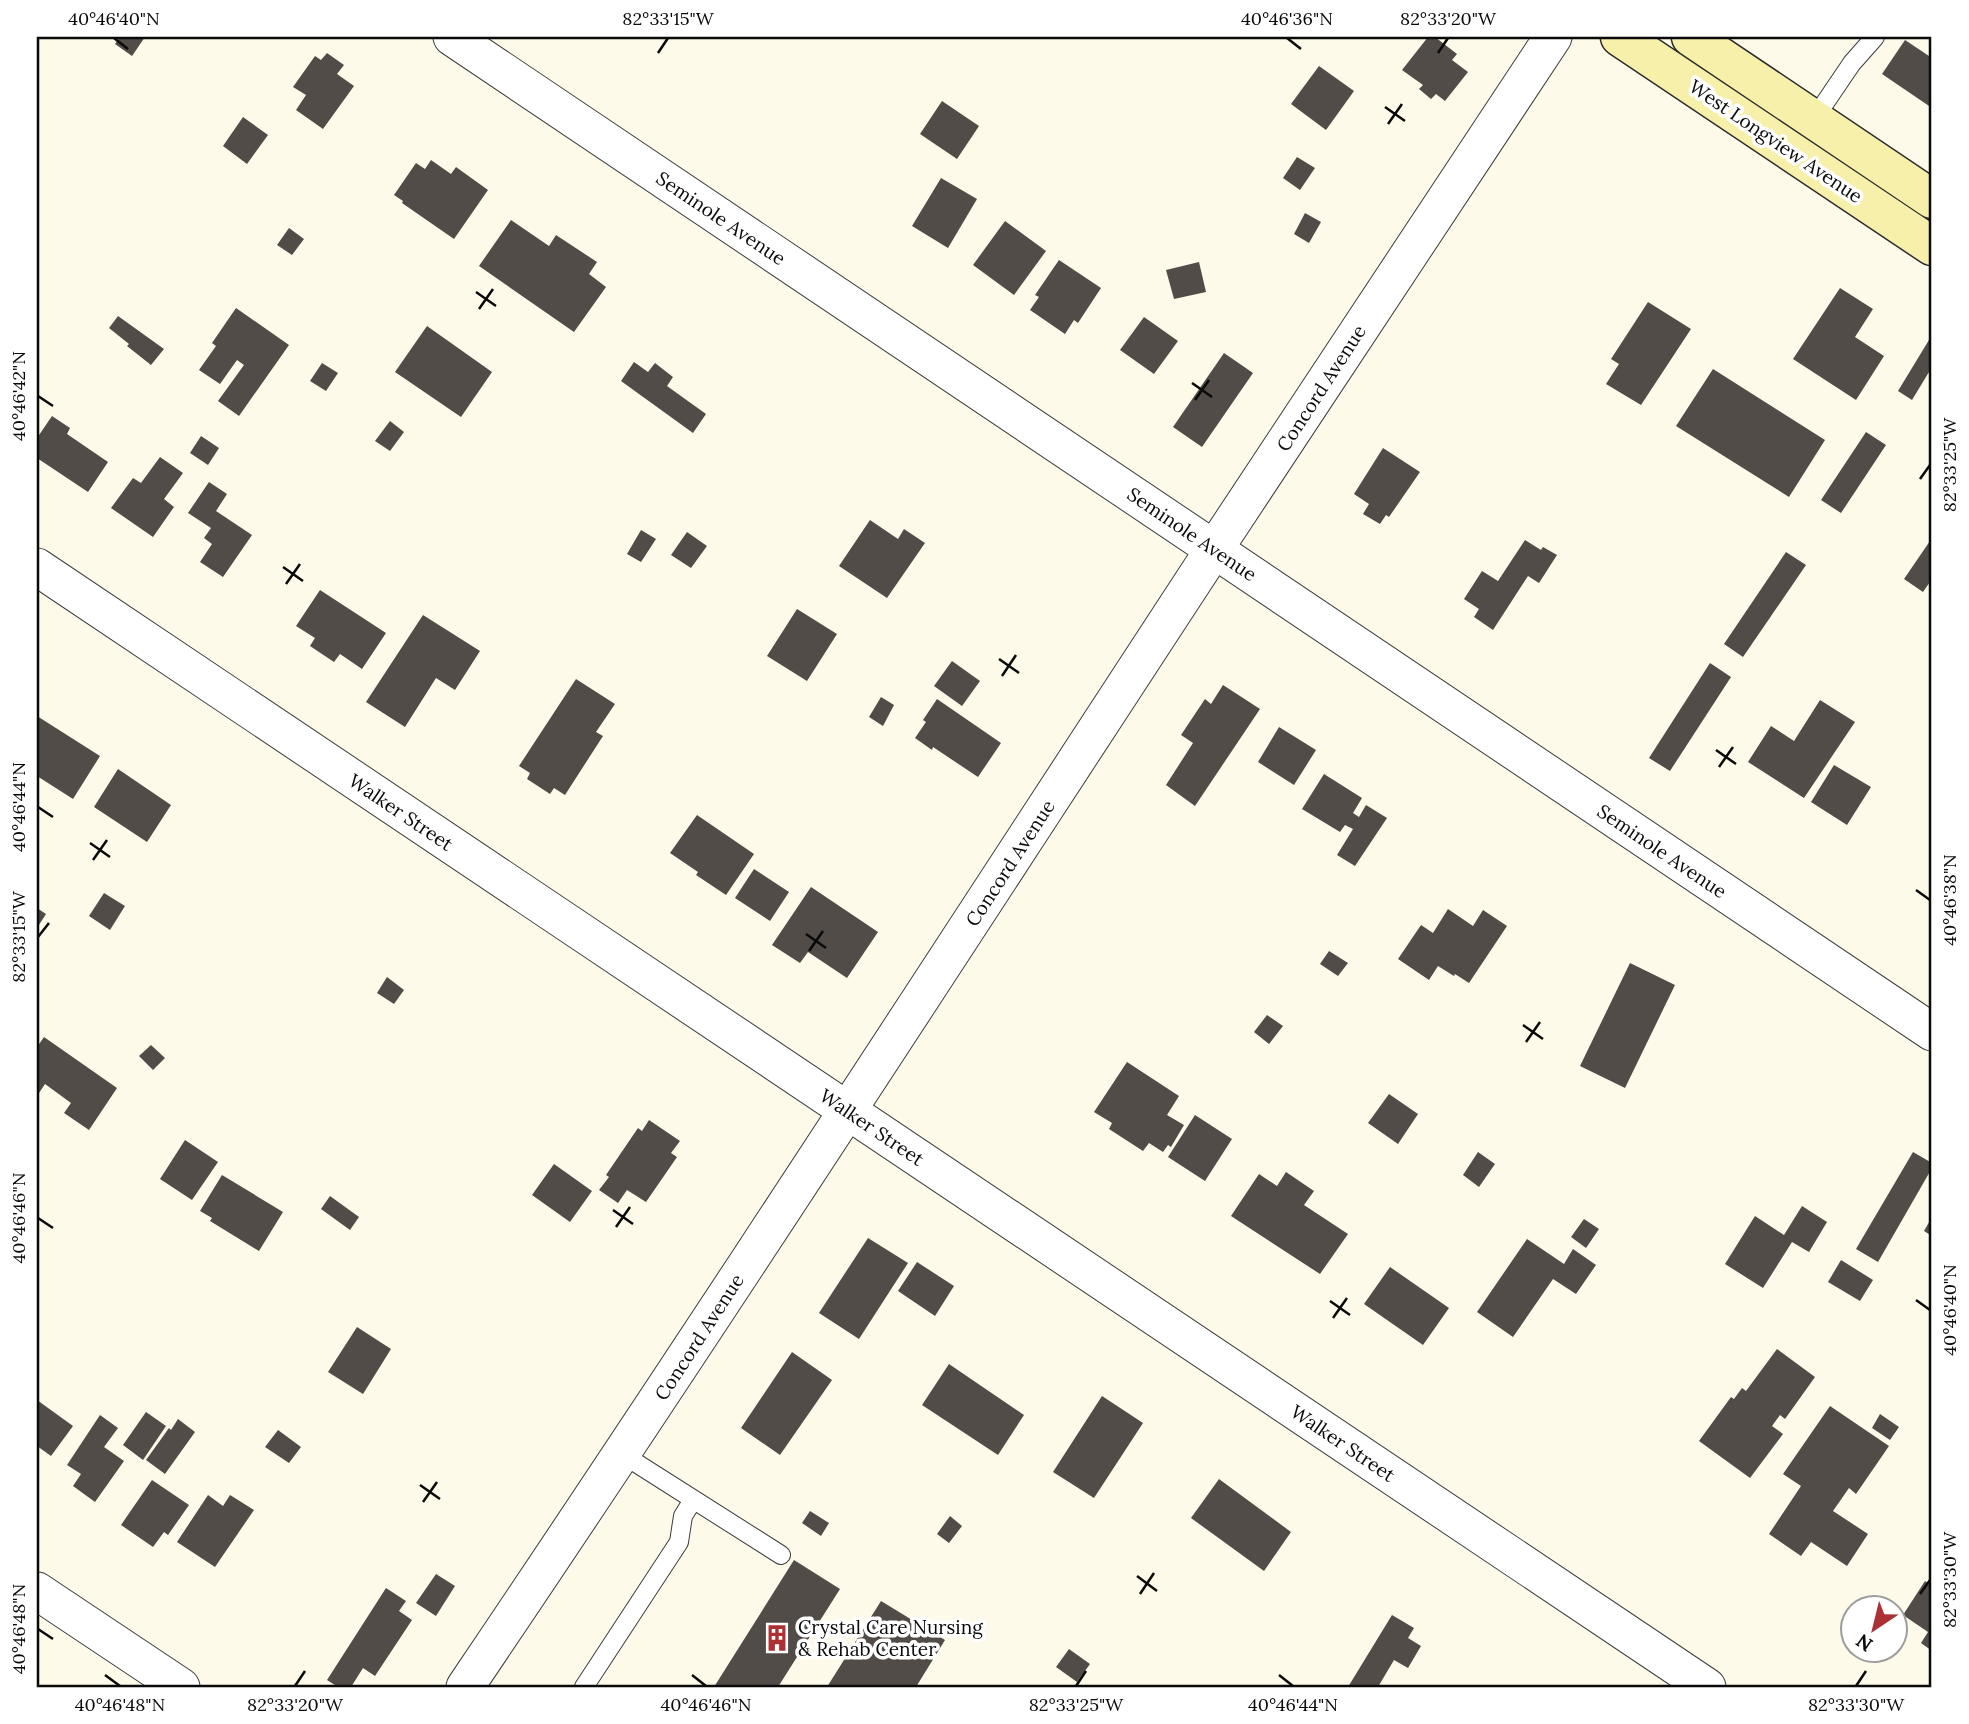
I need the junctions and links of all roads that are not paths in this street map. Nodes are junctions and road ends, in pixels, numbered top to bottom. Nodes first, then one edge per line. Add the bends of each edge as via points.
1 (452, 37) edge
2 (1553, 37) edge
3 (1620, 37) edge
4 (1691, 37) edge
5 (1875, 37) edge
6 (1814, 119) junction
7 (1932, 199) edge
8 (1932, 246) edge
9 (1214, 550) junction
10 (37, 567) edge
11 (1932, 1032) edge
12 (848, 1112) junction
13 (622, 1454) junction
14 (693, 1500) junction
15 (780, 1555) dead end
16 (37, 1591) edge
17 (181, 1687) edge
18 (465, 1687) edge
19 (584, 1687) edge
20 (1707, 1687) edge

1 - 9 street, Seminole Avenue
2 - 9 street, Concord Avenue
3 - 8 street, West Longview Avenue
4 - 6 street, West Longview Avenue
5 - 6 lane
6 - 7 street, West Longview Avenue
9 - 11 street, Seminole Avenue
9 - 12 street, Concord Avenue
10 - 12 street, Walker Street
12 - 13 street, Concord Avenue
12 - 20 street, Walker Street
13 - 14 lane
13 - 18 street, Concord Avenue
14 - 15 lane
14 - 19 lane via 683,1516 679,1542
16 - 17 street

